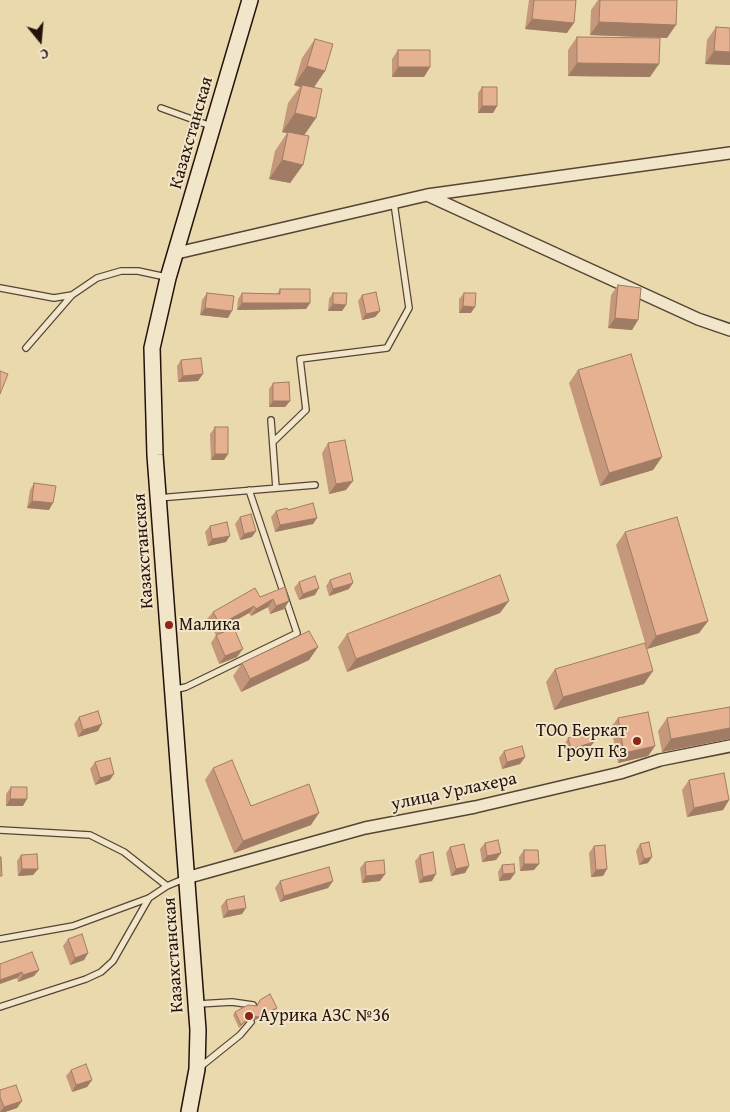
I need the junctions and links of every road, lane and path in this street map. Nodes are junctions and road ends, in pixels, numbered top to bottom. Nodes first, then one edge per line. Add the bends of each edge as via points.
1 (250, 0) edge
2 (161, 108) dead end
3 (213, 127) junction
4 (730, 153) edge
5 (427, 196) junction
6 (394, 203) junction
7 (177, 253) junction
8 (168, 278) junction
9 (0, 288) edge
10 (72, 295) junction
11 (730, 330) edge
12 (26, 348) dead end
13 (271, 420) dead end
14 (273, 442) junction
15 (315, 485) dead end
16 (276, 488) junction
17 (249, 490) junction
18 (158, 498) junction
19 (173, 690) junction
20 (730, 746) edge
21 (0, 830) edge
22 (186, 878) junction
23 (167, 886) junction
24 (149, 898) junction
25 (0, 939) edge
26 (196, 1004) junction
27 (253, 1005) edge
28 (0, 1007) edge
29 (251, 1022) dead end
30 (197, 1069) junction
31 (190, 1112) edge

1 - 3 main road, Казахстанская
2 - 3 lane
3 - 7 main road, Казахстанская
4 - 5 street
5 - 6 street
5 - 11 street via 698,319
6 - 7 street
6 - 14 lane via 409,308 387,348 300,359 306,410
7 - 8 main road, Казахстанская
8 - 10 lane via 151,272 121,271 97,278
8 - 18 main road, Казахстанская via 152,348
9 - 10 lane via 54,298
10 - 12 lane
13 - 14 lane
14 - 16 lane
15 - 16 lane
16 - 17 lane
17 - 18 lane
17 - 19 lane via 297,633 186,687
18 - 19 main road, Казахстанская
19 - 22 main road, Казахстанская
20 - 22 street, улица Урлахера via 660,760 620,773 485,805 365,828
21 - 23 lane via 90,835 124,852
22 - 23 lane
22 - 26 main road, Казахстанская
23 - 24 lane
24 - 25 lane via 73,926
24 - 28 lane via 113,961 101,972
26 - 27 lane via 232,1002
26 - 30 main road, Казахстанская
29 - 30 lane via 240,1035
30 - 31 main road, Казахстанская

